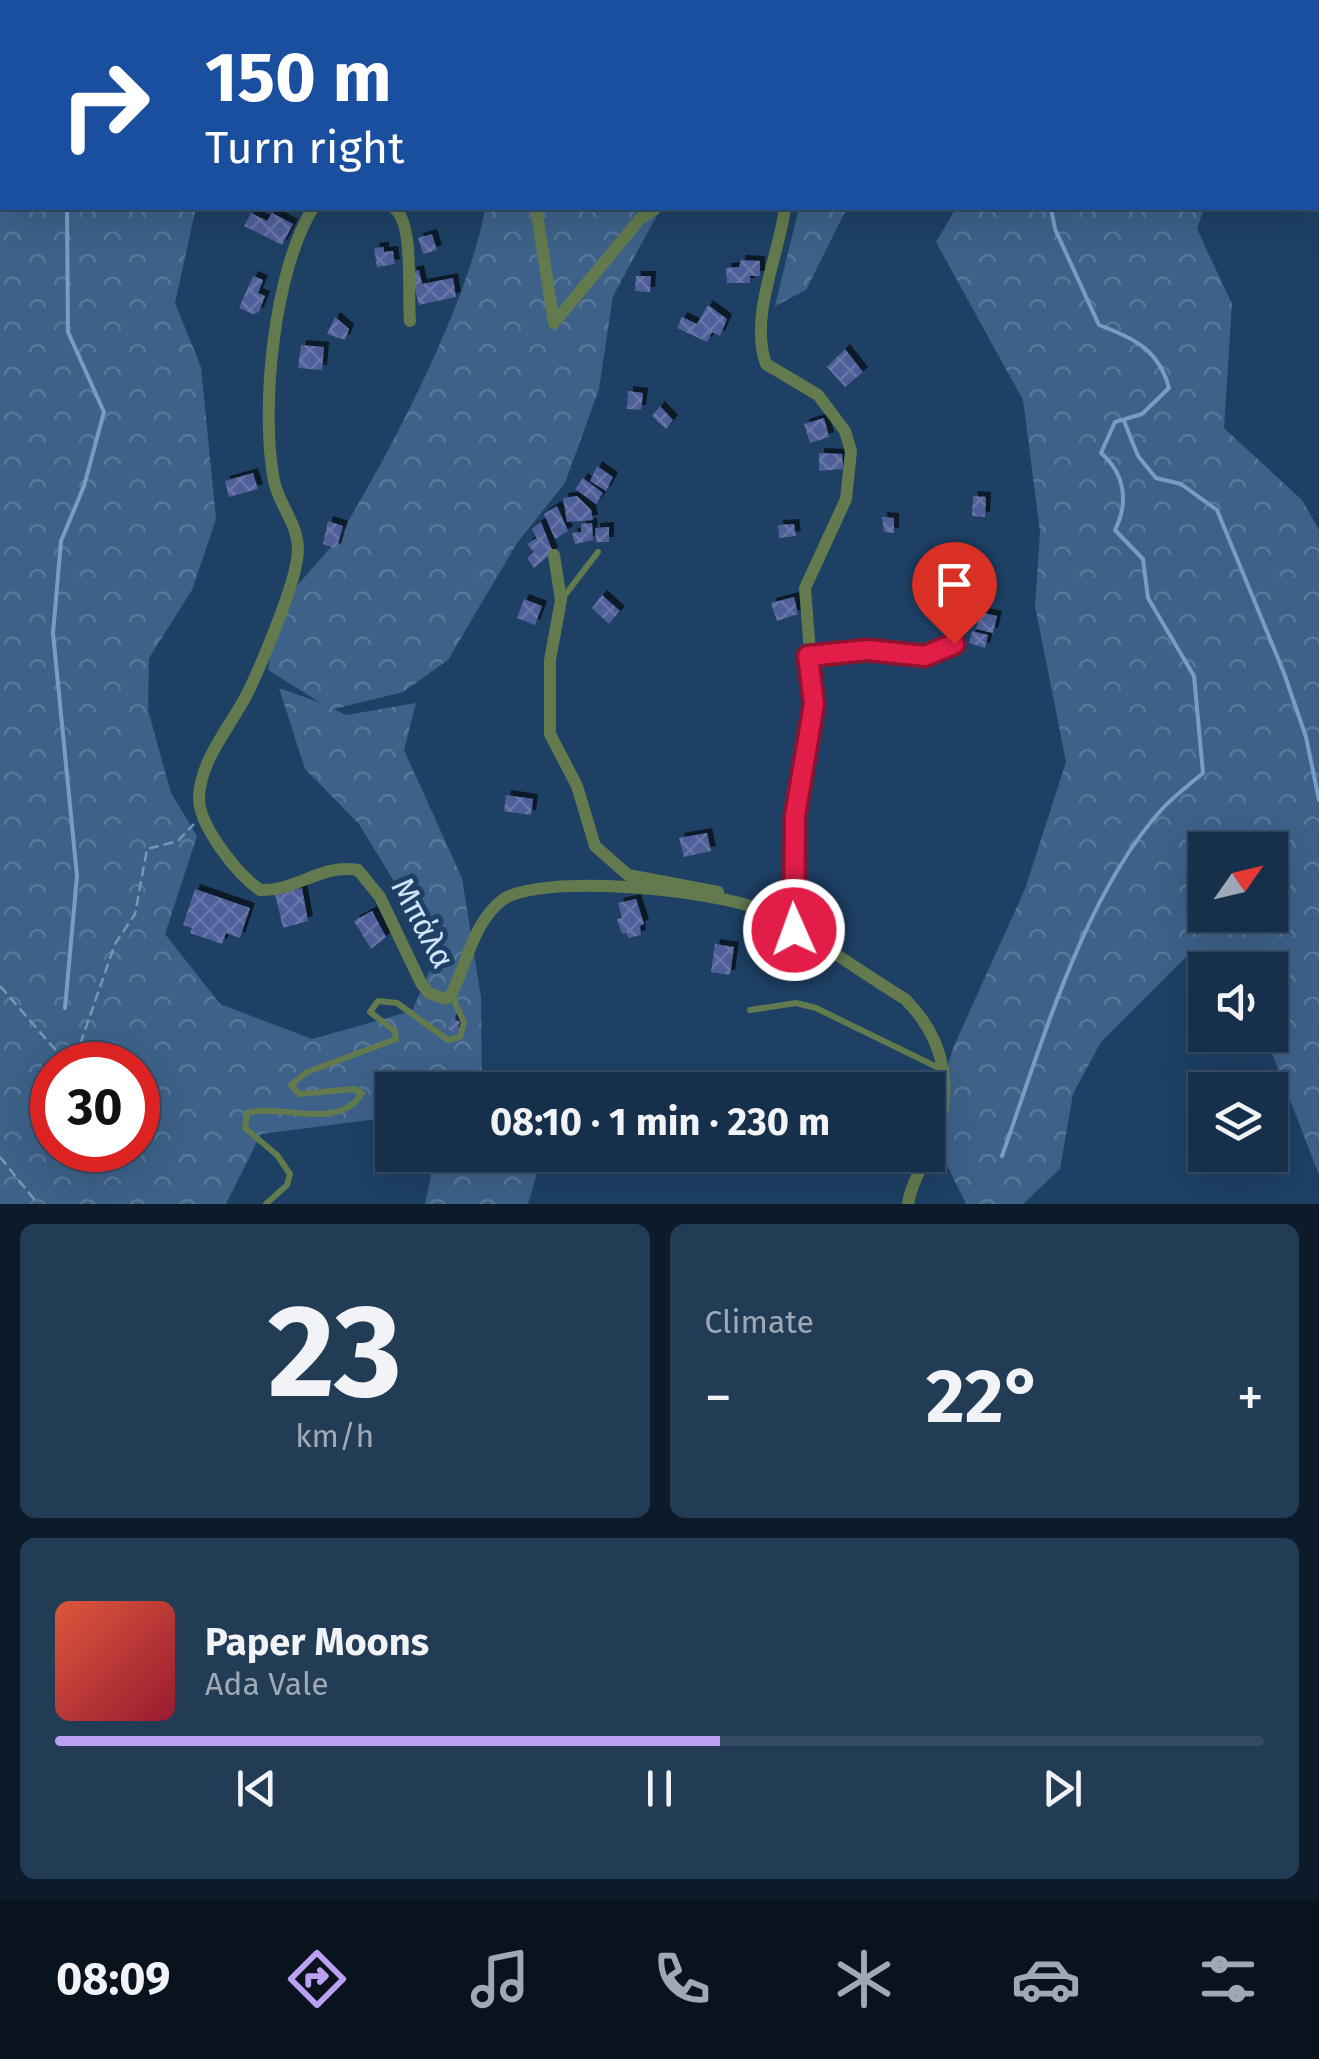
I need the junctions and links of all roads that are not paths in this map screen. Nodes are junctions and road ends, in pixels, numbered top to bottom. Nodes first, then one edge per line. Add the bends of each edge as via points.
1 (312, 210) edge
2 (395, 210) edge
3 (536, 210) edge
4 (653, 210) edge
5 (786, 210) edge
6 (410, 321) dead end
7 (598, 552) dead end
8 (554, 555) dead end
9 (562, 600) junction
10 (954, 644) dead end
11 (808, 656) junction
12 (734, 900) junction
13 (794, 930) junction
14 (452, 995) junction
15 (750, 1010) dead end
16 (944, 1071) junction
17 (266, 1204) edge
18 (908, 1204) edge

1 - 14 street, Μπάλα via 279,302 272,355 275,485 296,530 298,559 250,689 209,762 200,787 202,816 260,890 326,870 358,870 380,897 421,983 438,998
2 - 6 street via 408,232
3 - 4 street via 554,323
5 - 11 street via 762,319 762,354 774,370 818,395 845,432 850,452 846,499 806,588
7 - 9 lane
8 - 9 street
9 - 12 street via 550,660 550,734 577,786 596,846 628,875 709,888
10 - 11 lane via 925,656 868,650
11 - 13 street via 814,704 795,816
12 - 13 street, Μπάλα
12 - 14 street, Μπάλα via 621,887 524,890 487,916
13 - 16 street, Μπάλα via 905,1000 939,1045
14 - 17 lane via 464,1022 460,1037 448,1040 397,1002 378,1001 370,1012 396,1039 291,1084 299,1094 354,1089 362,1094 356,1102 319,1114 247,1113 245,1128 290,1174
15 - 16 lane via 796,1003 816,1008
16 - 18 street, Μπάλα via 942,1120

